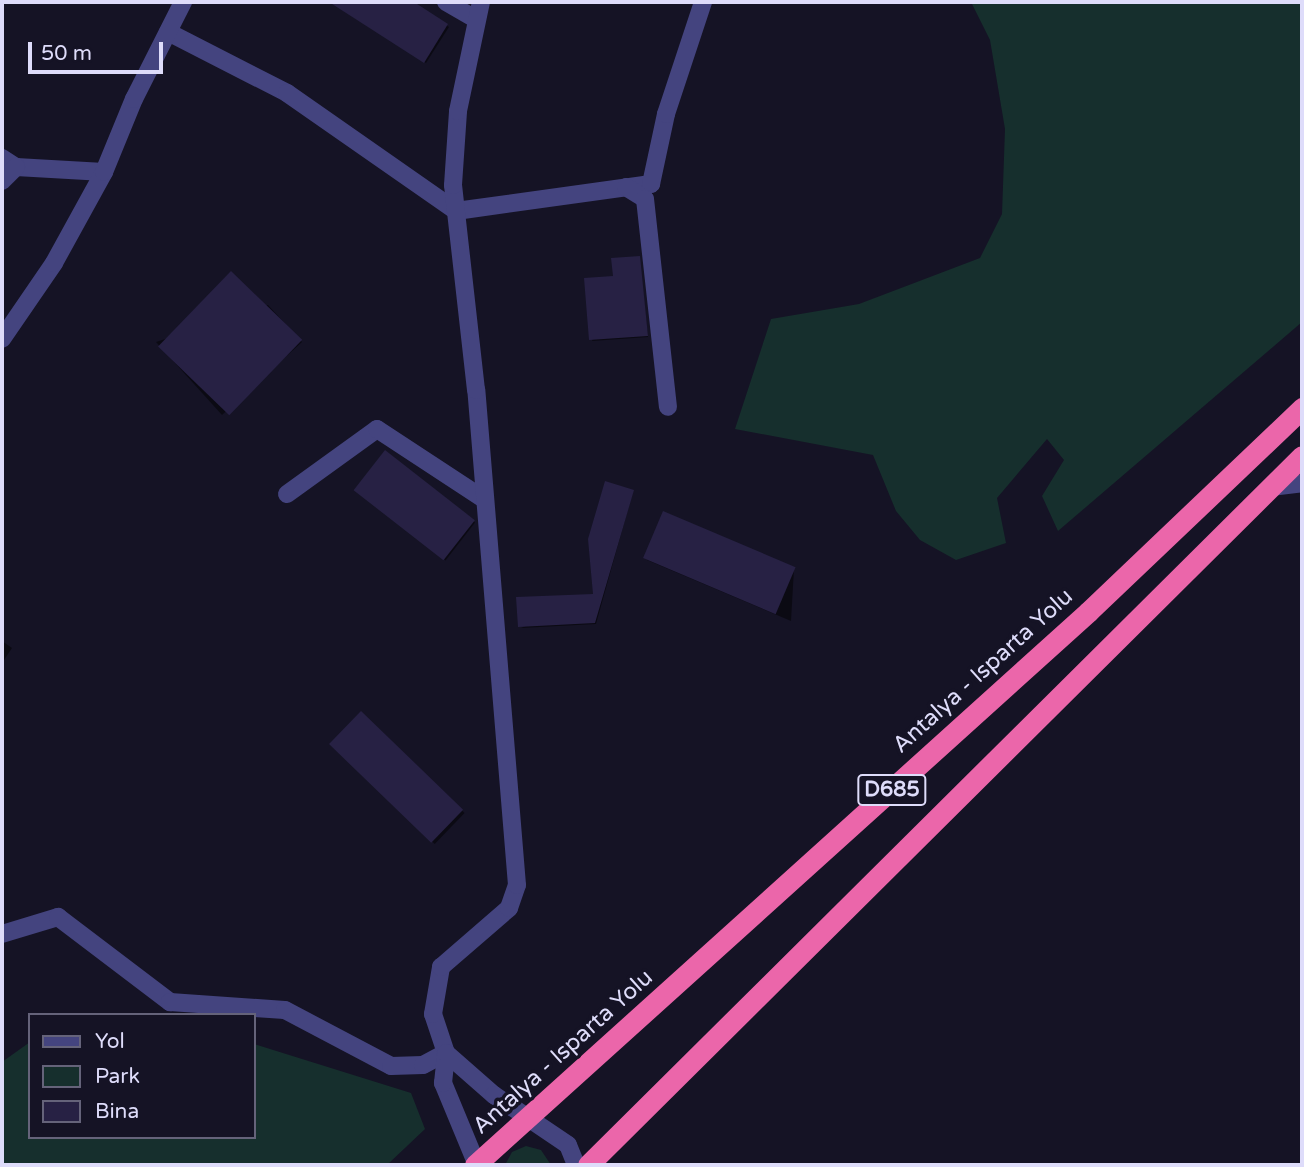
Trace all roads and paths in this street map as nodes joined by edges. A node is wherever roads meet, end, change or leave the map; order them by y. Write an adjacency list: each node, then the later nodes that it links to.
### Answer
1 (183, 2): 6 (street)
2 (446, 2): 5 (street)
3 (481, 2): 5 (street)
4 (703, 2): 10 (street)
5 (475, 19): 11 (street)
6 (168, 32): 8 (street); 11 (street)
7 (9, 163): 8 (street); 9 (street)
8 (104, 172): 12 (street)
9 (2, 181)
10 (626, 187): 11 (street); 13 (street)
11 (456, 211): 19 (street)
12 (2, 339)
13 (668, 407)
14 (1302, 408): 22 (highway, Antalya - Isparta Yolu / D685)
15 (1302, 457): 17 (highway, D685)
16 (1302, 483): 17 (street)
17 (1271, 487): 25 (highway, D685)
18 (287, 494): 19 (street)
19 (485, 500): 21 (street)
20 (2, 934): 21 (street)
21 (446, 1053): 22 (street); 23 (street)
22 (531, 1116): 23 (highway, Antalya - Isparta Yolu / D685); 24 (street)
23 (476, 1165)
24 (576, 1165)
25 (588, 1165)

